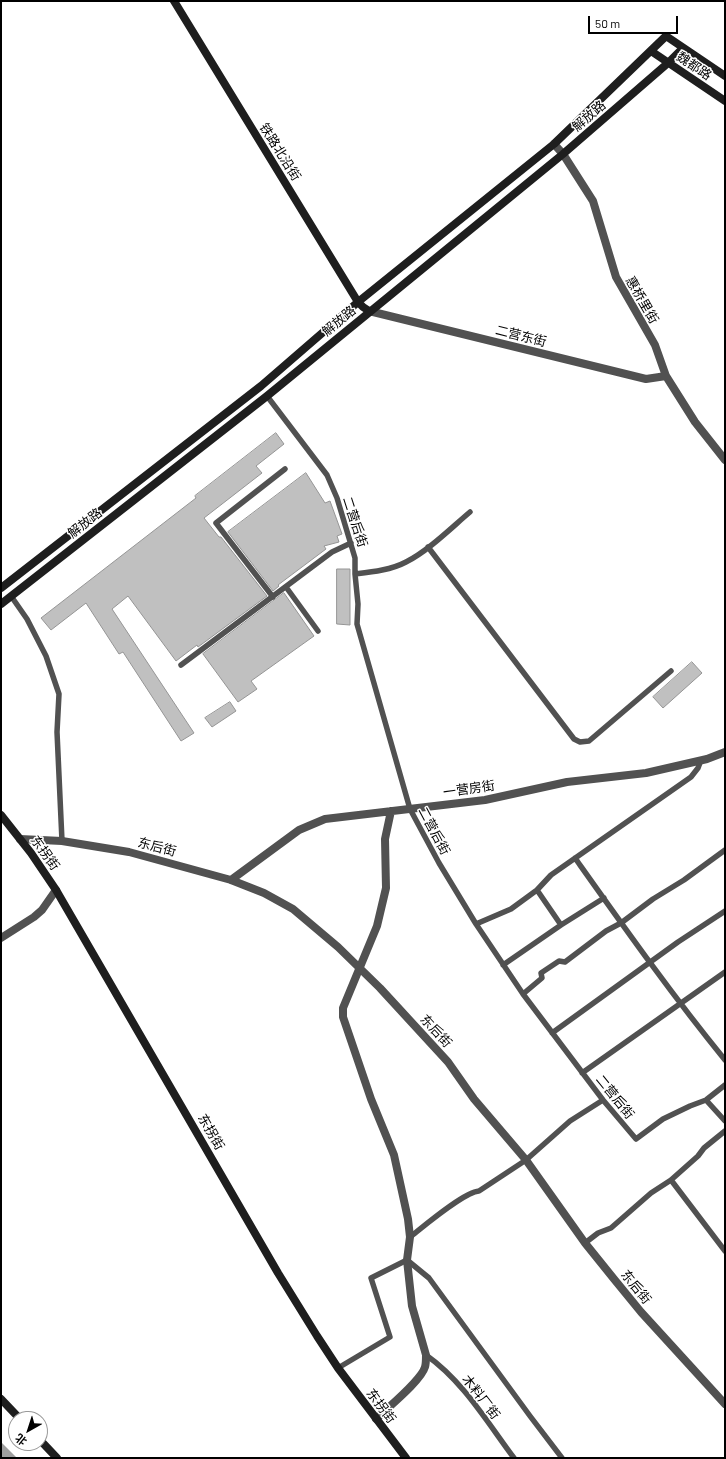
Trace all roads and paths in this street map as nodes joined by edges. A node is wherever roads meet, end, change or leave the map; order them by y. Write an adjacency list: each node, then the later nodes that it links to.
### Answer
1 (174, 1): 10 (main road, 铁路北沿街)
2 (666, 36): 3 (main road, 魏都路); 4 (main road, 解放路)
3 (683, 48): 5 (main road, 解放路); 6 (main road, 魏都路)
4 (651, 51): 5 (main road, 魏都路); 8 (main road, 解放路)
5 (668, 63): 7 (main road, 魏都路); 9 (main road, 解放路)
6 (725, 76)
7 (725, 101)
8 (554, 144): 9 (street, 惠桥里街); 10 (main road, 解放路)
9 (563, 154): 11 (main road, 解放路); 12 (street, 惠桥里街)
10 (358, 302): 11 (main road, 铁路北沿街); 21 (main road, 解放路)
11 (369, 311): 12 (street, 二营东街); 13 (main road, 解放路)
12 (666, 376): 14 (street, 惠桥里街)
13 (267, 396): 17 (lane, 二营后街); 22 (main road, 解放路)
14 (725, 460)
15 (284, 469): 23 (lane)
16 (470, 512): 18 (lane)
17 (350, 543): 19 (lane, 二营后街); 20 (lane)
18 (428, 547): 19 (lane); 27 (lane)
19 (355, 574): 30 (lane, 二营后街)
20 (286, 587): 23 (lane); 25 (lane)
21 (1, 588)
22 (11, 596): 24 (main road, 解放路); 34 (lane)
23 (273, 597): 26 (lane)
24 (1, 604)
25 (318, 631)
26 (181, 666)
27 (670, 671)
28 (725, 752): 29 (street, 一营房街)
29 (701, 760): 30 (street, 一营房街); 36 (lane)
30 (410, 809): 31 (street, 一营房街); 43 (lane, 二营后街)
31 (391, 811): 37 (street, 一营房街); 48 (street)
32 (1, 815): 33 (main road, 东拐街)
33 (20, 839): 34 (street, 东后街); 38 (main road, 东拐街)
34 (62, 841): 37 (street, 东后街)
35 (725, 850): 42 (lane)
36 (575, 858): 39 (lane); 40 (lane)
37 (231, 880): 48 (street, 东后街)
38 (56, 890): 45 (street); 67 (main road, 东拐街)
39 (537, 890): 43 (lane); 44 (lane)
40 (604, 898): 42 (lane); 44 (lane)
41 (725, 911): 46 (lane)
42 (621, 923): 46 (lane); 50 (lane)
43 (476, 924): 47 (lane, 二营后街)
44 (561, 925): 47 (lane)
45 (1, 938)
46 (650, 963): 51 (lane); 52 (lane)
47 (503, 965): 50 (lane, 二营后街)
48 (360, 969): 60 (street, 东后街); 62 (street)
49 (725, 972): 51 (lane)
50 (523, 994): 52 (lane, 二营后街)
51 (680, 1004): 53 (lane); 54 (lane)
52 (552, 1033): 54 (lane, 二营后街)
53 (725, 1060)
54 (582, 1073): 56 (lane, 二营后街)
55 (725, 1084): 57 (lane, 二营后街)
56 (603, 1100): 57 (lane, 二营后街); 60 (lane)
57 (706, 1100): 58 (lane)
58 (725, 1121)
59 (725, 1132): 61 (lane)
60 (526, 1160): 62 (lane); 63 (street, 东后街)
61 (671, 1180): 63 (lane); 64 (lane)
62 (410, 1237): 65 (street)
63 (585, 1243): 69 (street, 东后街)
64 (725, 1250)
65 (407, 1260): 66 (street); 67 (lane); 76 (lane)
66 (426, 1355): 71 (street); 75 (lane, 木料厂街)
67 (338, 1368): 71 (main road, 东拐街)
68 (1, 1399): 70 (main road)
69 (725, 1404)
70 (12, 1411)
71 (376, 1419): 74 (main road, 东拐街)
72 (48, 1448): 73 (main road)
73 (57, 1458)
74 (406, 1458)
75 (514, 1458)
76 (562, 1458)

